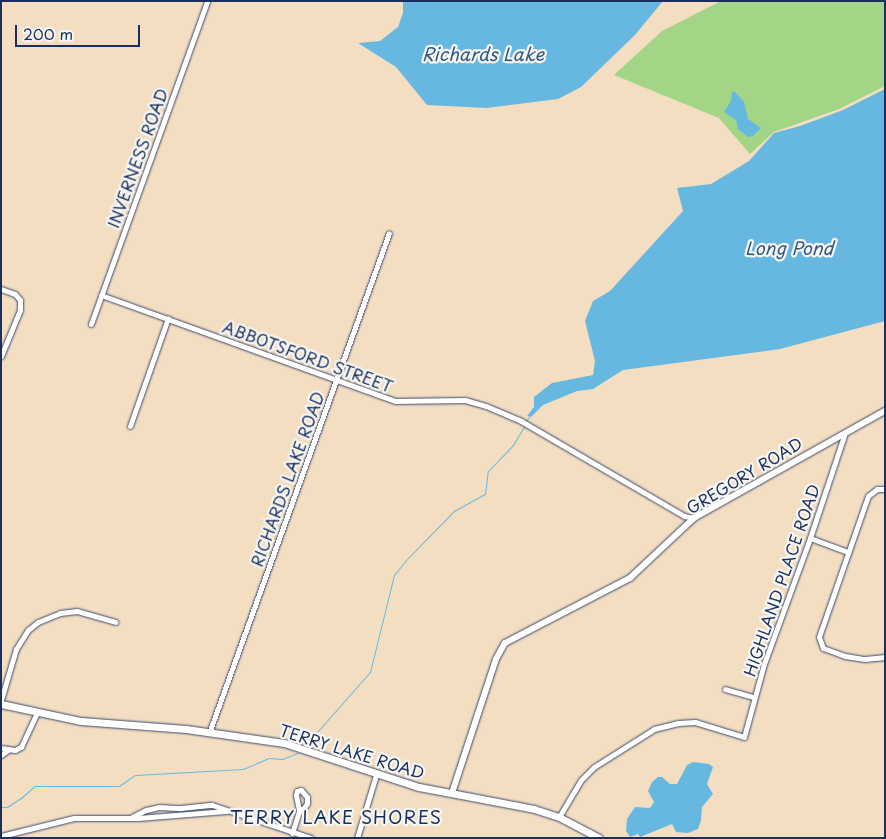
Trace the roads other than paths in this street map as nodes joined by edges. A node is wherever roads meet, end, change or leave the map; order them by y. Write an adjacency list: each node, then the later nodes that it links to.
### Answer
1 (207, 1): 4 (street, INVERNESS ROAD)
2 (389, 233): 8 (street, RICHARDS LAKE ROAD)
3 (1, 289): 7 (street)
4 (101, 295): 5 (street, ABBOTSFORD STREET); 6 (street, INVERNESS ROAD)
5 (168, 318): 8 (street, ABBOTSFORD STREET); 10 (street)
6 (91, 324)
7 (2, 356)
8 (337, 379): 13 (street, ABBOTSFORD STREET); 22 (street, RICHARDS LAKE ROAD)
9 (885, 411): 11 (street, GREGORY ROAD)
10 (130, 426)
11 (845, 433): 13 (street, GREGORY ROAD); 14 (street, HIGHLAND PLACE ROAD)
12 (885, 489): 15 (street)
13 (694, 518): 27 (street, GREGORY ROAD)
14 (810, 538): 15 (street); 19 (street, HIGHLAND PLACE ROAD)
15 (848, 552): 17 (street)
16 (115, 622): 20 (street)
17 (885, 657)
18 (725, 688): 19 (street)
19 (753, 697): 31 (street, HIGHLAND PLACE ROAD)
20 (1, 702): 21 (main road, TERRY LAKE ROAD)
21 (38, 713): 22 (main road, TERRY LAKE ROAD); 24 (street)
22 (209, 733): 26 (main road, TERRY LAKE ROAD)
23 (1, 748): 24 (street)
24 (8, 750): 25 (street)
25 (1, 755)
26 (376, 775): 27 (main road, TERRY LAKE ROAD); 35 (street)
27 (452, 793): 31 (main road, TERRY LAKE ROAD)
28 (226, 811): 30 (street); 30 (street); 32 (street)
29 (299, 811): 32 (street)
30 (132, 817): 33 (street)
31 (559, 818): 36 (main road, TERRY LAKE ROAD)
32 (292, 833): 34 (street)
33 (1, 836)
34 (311, 838)
35 (357, 838)
36 (599, 838)

